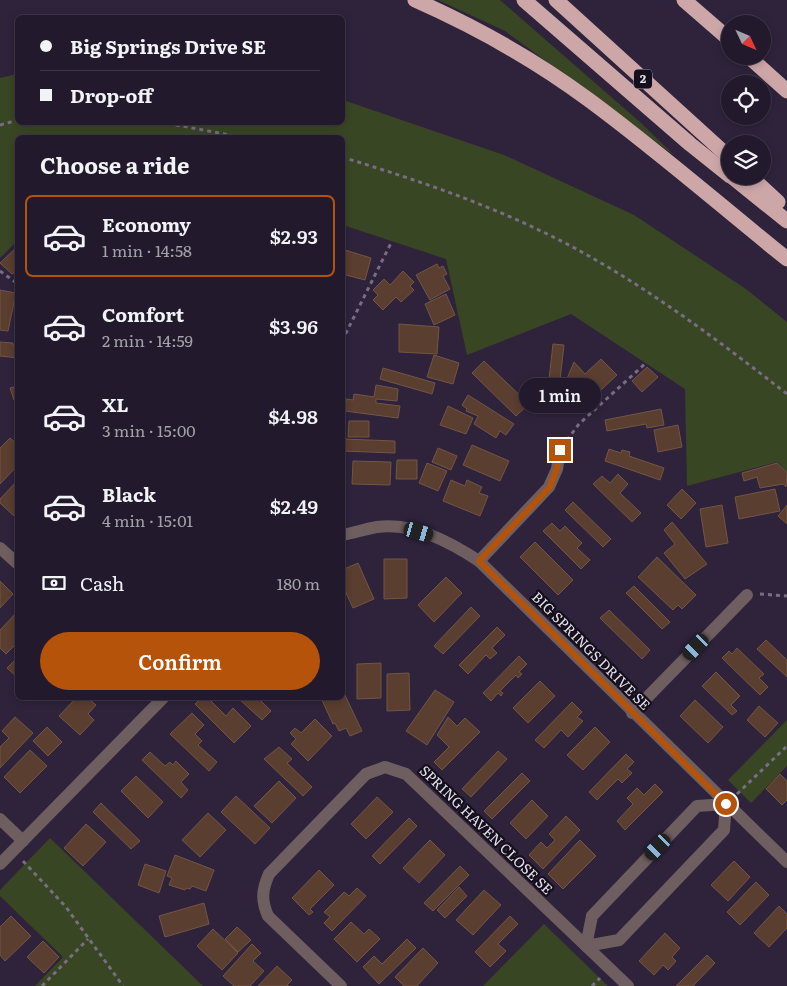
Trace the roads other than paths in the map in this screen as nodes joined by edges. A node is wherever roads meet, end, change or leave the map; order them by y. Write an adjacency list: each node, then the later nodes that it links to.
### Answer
1 (415, 0): 14 (highway)
2 (524, 0): 9 (highway)
3 (556, 0): 8 (highway, 2)
4 (684, 0): 5 (highway)
5 (721, 32)
6 (758, 65): 7 (highway)
7 (787, 91)
8 (721, 150)
9 (721, 169)
10 (741, 185): 13 (highway)
11 (760, 185): 12 (highway)
12 (787, 210)
13 (787, 221)
14 (787, 259)
15 (560, 450): 18 (street)
16 (345, 535): 18 (street, BIG SPRINGS DRIVE SE)
17 (0, 548): 19 (street)
18 (479, 561): 22 (street, BIG SPRINGS DRIVE SE)
19 (15, 562)
20 (747, 594): 22 (street)
21 (158, 700): 25 (street)
22 (632, 713): 23 (street, BIG SPRINGS DRIVE SE)
23 (726, 804): 26 (street, BIG SPRINGS DRIVE SE); 28 (street); 28 (street)
24 (0, 819): 25 (street)
25 (23, 840): 27 (street)
26 (787, 862)
27 (0, 864)
28 (586, 946): 29 (street, SPRING HAVEN CLOSE SE); 30 (street, SPRING HAVEN CLOSE SE)
29 (341, 986)
30 (628, 986)

